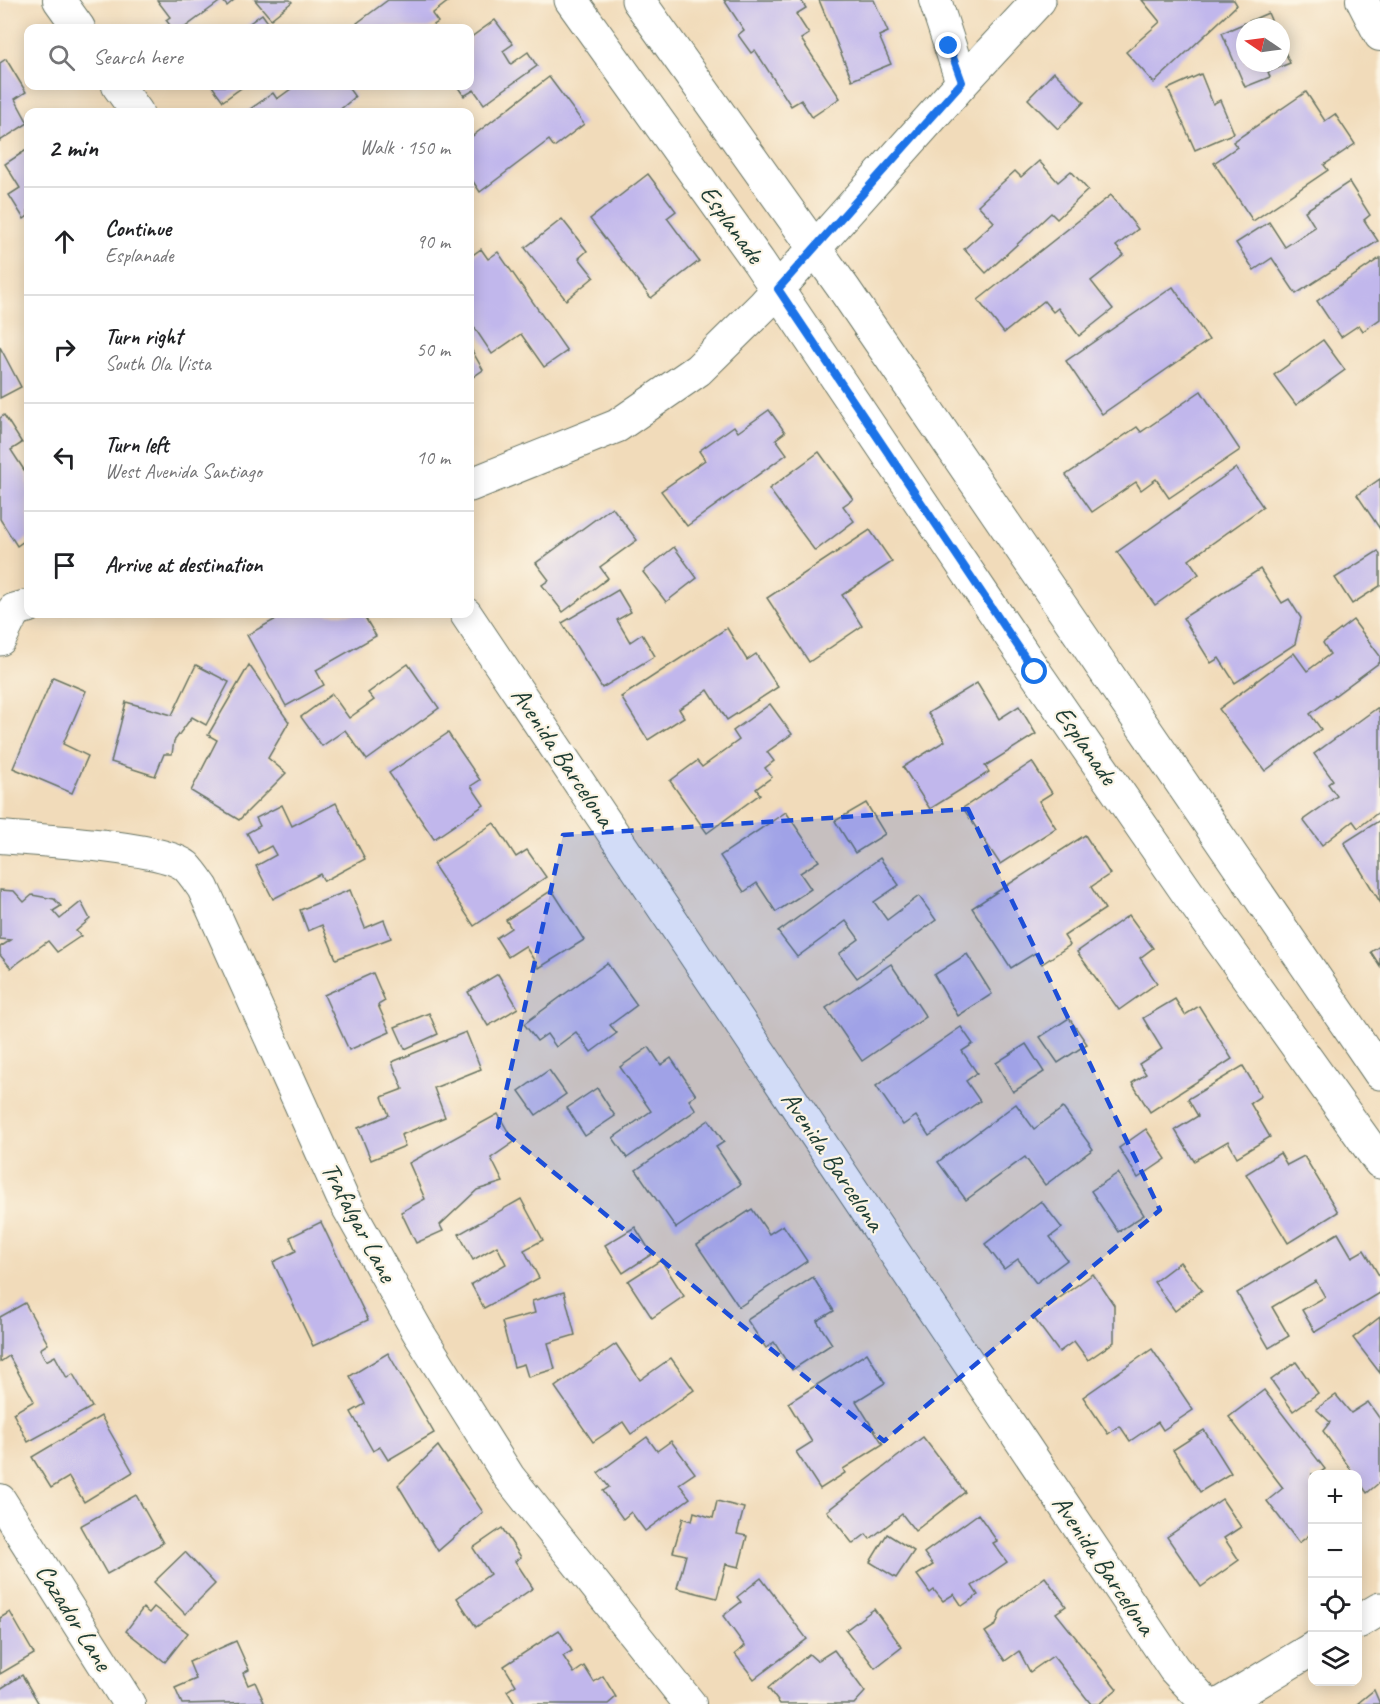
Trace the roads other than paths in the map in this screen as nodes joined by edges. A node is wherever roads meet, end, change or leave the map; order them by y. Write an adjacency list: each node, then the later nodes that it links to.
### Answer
1 (59, 0): 7 (street)
2 (571, 0): 13 (street, Esplanade)
3 (638, 0): 12 (street, Esplanade)
4 (936, 0): 9 (street)
5 (1039, 0): 9 (street)
6 (1362, 0): 8 (street)
7 (76, 24)
8 (1380, 35)
9 (962, 82): 12 (street)
10 (121, 90): 11 (street)
11 (134, 108)
12 (815, 248): 13 (street); 19 (street, Esplanade)
13 (778, 289): 14 (street); 20 (street, Esplanade)
14 (474, 483)
15 (14, 605): 17 (street)
16 (469, 618): 27 (street, Avenida Barcelona)
17 (0, 639)
18 (0, 837): 26 (street, Trafalgar Lane)
19 (1380, 1073)
20 (1380, 1162)
21 (0, 1500): 25 (street, Cazador Lane)
22 (1380, 1609): 23 (street)
23 (1362, 1620)
24 (1308, 1651): 28 (street)
25 (129, 1704)
26 (690, 1704)
27 (1207, 1704)
28 (1221, 1704)

